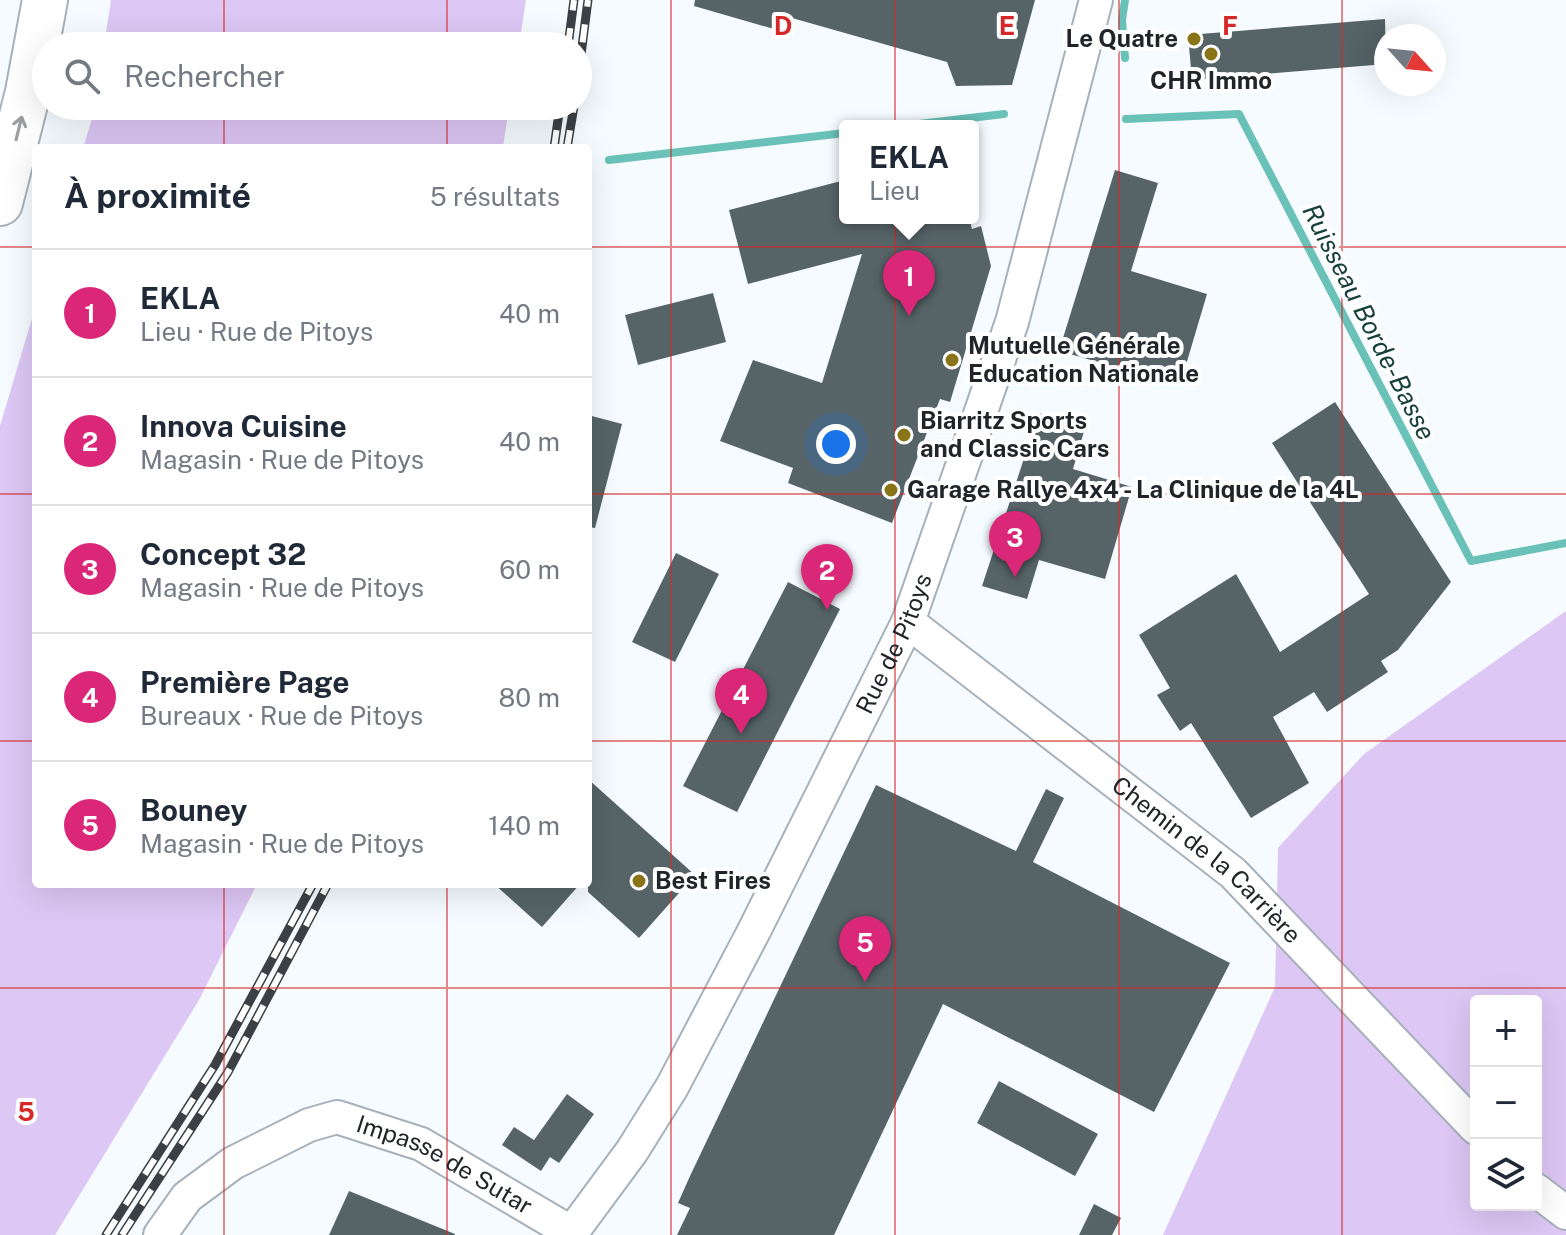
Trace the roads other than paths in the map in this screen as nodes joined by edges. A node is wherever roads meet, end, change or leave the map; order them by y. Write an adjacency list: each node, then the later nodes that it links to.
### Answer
1 (45, 0): 3 (highway, one-way to 1)
2 (1096, 0): 6 (street, Rue de Pitoys)
3 (39, 32)
4 (32, 70): 5 (highway, one-way to 4)
5 (0, 203)
6 (908, 622): 7 (street, Chemin de la Carrière); 10 (street, Rue de Pitoys)
7 (1470, 1122)
8 (1542, 1195): 9 (street)
9 (1566, 1213)
10 (571, 1234): 11 (street, Impasse de Sutar)
11 (160, 1235)

